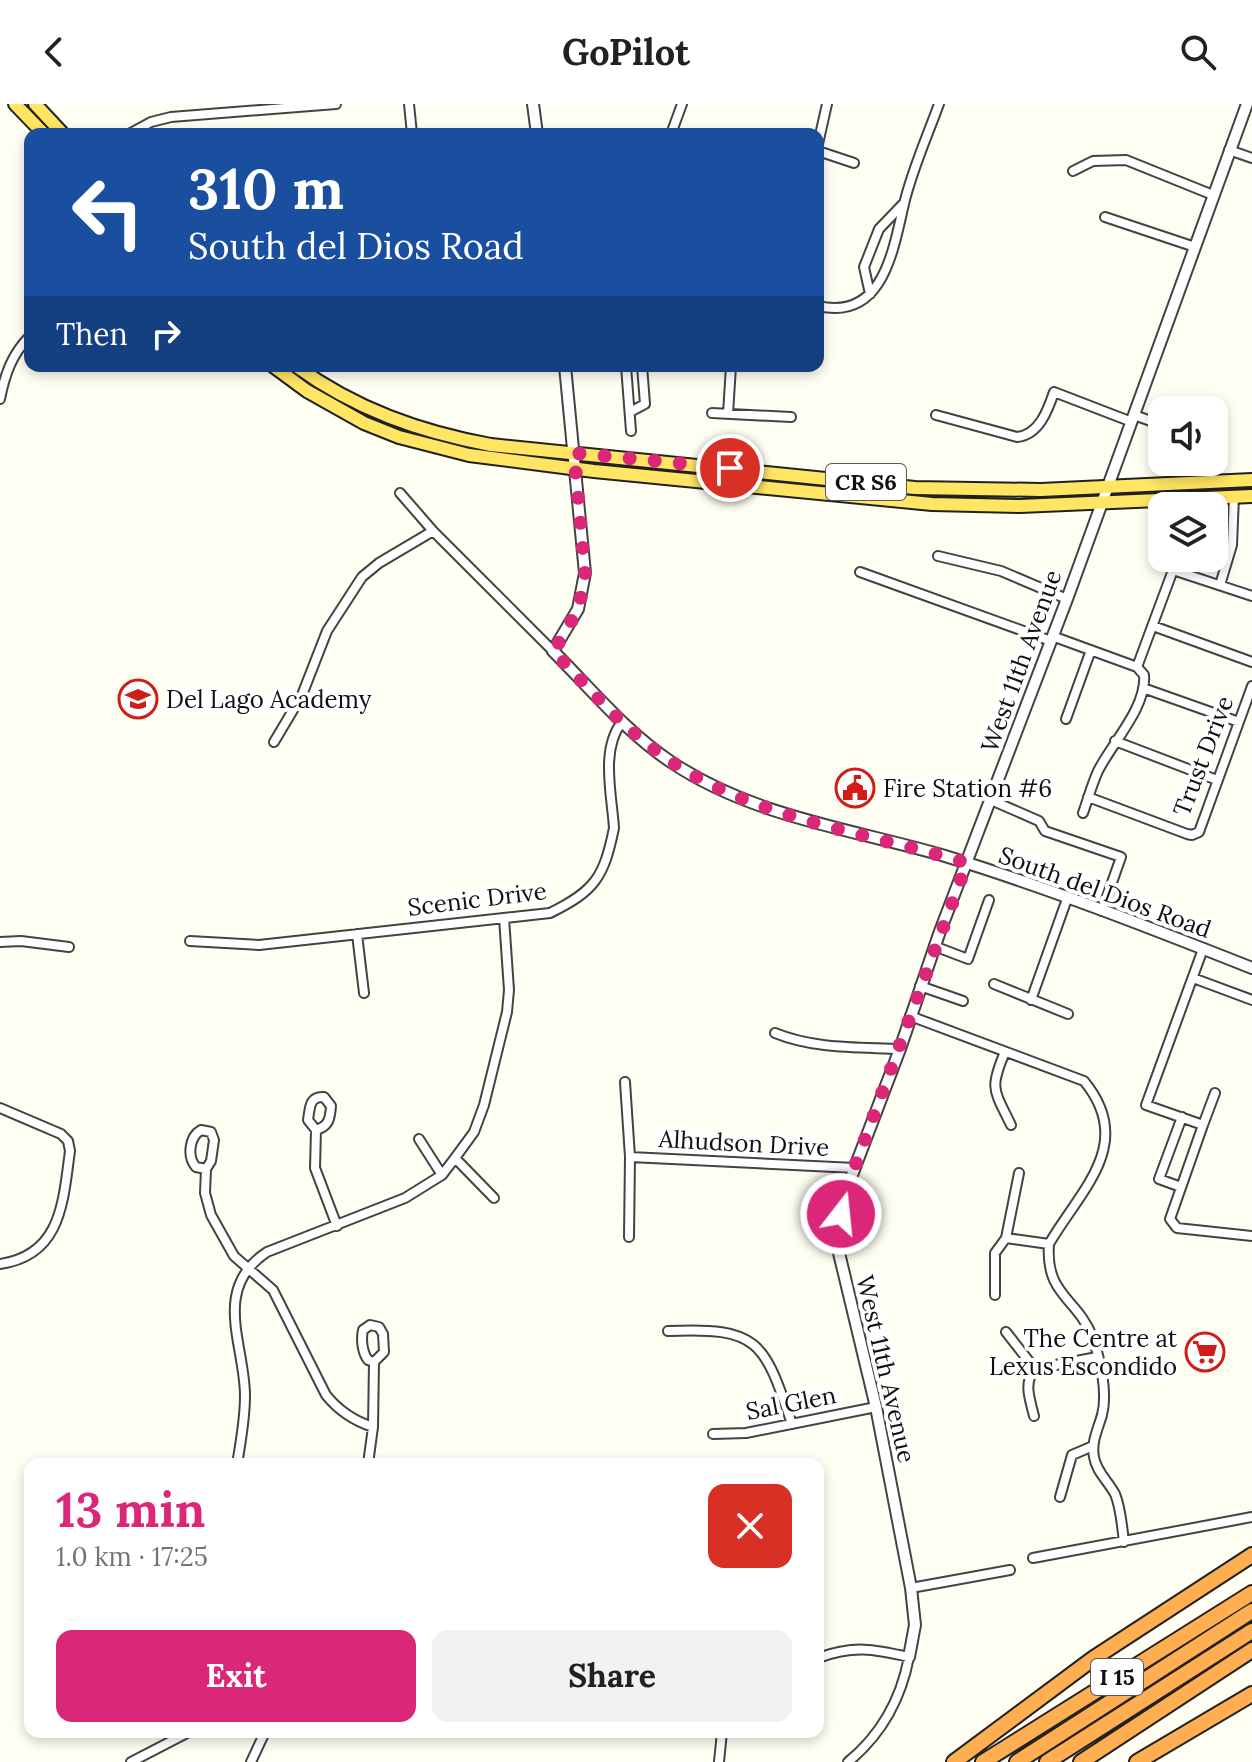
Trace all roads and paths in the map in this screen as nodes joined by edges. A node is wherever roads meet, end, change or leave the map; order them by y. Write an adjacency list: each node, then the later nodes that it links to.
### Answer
1 (15, 104): 10 (main road)
2 (35, 104): 11 (main road)
3 (336, 104): 12 (street)
4 (409, 104): 13 (street)
5 (533, 104): 14 (street)
6 (682, 104): 15 (street)
7 (827, 104): 16 (street)
8 (939, 104): 23 (street)
9 (1247, 104): 17 (street, West 11th Avenue)
10 (38, 128)
11 (57, 128)
12 (140, 128)
13 (411, 128)
14 (536, 128)
15 (673, 128)
16 (822, 128)
17 (1229, 150): 19 (street); 22 (street, West 11th Avenue)
18 (824, 153): 20 (street)
19 (1252, 158)
20 (854, 163)
21 (1073, 171): 22 (street)
22 (1213, 195): 25 (street, West 11th Avenue)
23 (904, 203): 26 (street); 26 (street)
24 (1105, 217): 25 (street)
25 (1195, 247): 41 (street, West 11th Avenue)
26 (870, 294): 27 (street)
27 (824, 308)
28 (24, 342): 35 (street)
29 (282, 372): 45 (main road, CR S6)
30 (306, 372): 44 (main road, CR S6)
31 (566, 372): 44 (street)
32 (627, 372): 36 (street)
33 (642, 372): 36 (street)
34 (731, 372): 38 (street)
35 (0, 399)
36 (630, 412): 43 (street)
37 (712, 413): 38 (street)
38 (728, 414): 40 (street)
39 (936, 415): 41 (street)
40 (791, 417)
41 (1133, 418): 42 (street); 47 (street, West 11th Avenue)
42 (1148, 422)
43 (631, 431)
44 (574, 453): 45 (street); 47 (main road, CR S6)
45 (575, 468): 51 (main road, CR S6); 61 (street)
46 (1252, 480): 47 (main road, CR S6)
47 (1106, 487): 51 (street, West 11th Avenue)
48 (400, 493): 52 (street, South del Dios Road)
49 (1234, 496): 50 (main road, CR S6); 51 (main road, CR S6); 55 (street)
50 (1252, 496)
51 (1100, 502): 57 (street, West 11th Avenue)
52 (433, 531): 61 (street, South del Dios Road); 70 (street)
53 (938, 556): 57 (street)
54 (860, 572): 59 (street)
55 (1220, 585): 56 (street); 58 (street)
56 (1252, 596)
57 (1067, 599): 59 (street, West 11th Avenue)
58 (1153, 626): 62 (street); 63 (street)
59 (1052, 638): 60 (street); 73 (street, West 11th Avenue)
60 (1091, 650): 63 (street); 66 (street)
61 (553, 651): 67 (street, South del Dios Road)
62 (1252, 662)
63 (1137, 667): 65 (street)
64 (1252, 686): 68 (street, Trust Drive)
65 (1143, 688): 68 (street); 69 (street)
66 (1066, 719)
67 (622, 722): 75 (street, South del Dios Road); 79 (street, Scenic Drive)
68 (1239, 722): 71 (street, Trust Drive)
69 (1115, 741): 71 (street); 72 (street)
70 (274, 742)
71 (1217, 780): 72 (street, Trust Drive)
72 (1088, 797): 74 (street)
73 (991, 800): 75 (street, West 11th Avenue); 78 (street)
74 (1083, 813)
75 (967, 863): 76 (street, South del Dios Road); 83 (street, West 11th Avenue)
76 (1067, 899): 78 (street, South del Dios Road); 91 (street)
77 (989, 900): 83 (street)
78 (1102, 911): 85 (street, South del Dios Road)
79 (504, 918): 80 (street, Scenic Drive); 108 (street)
80 (357, 934): 81 (street, Scenic Drive); 90 (street)
81 (190, 941)
82 (0, 942): 84 (street)
83 (934, 946): 89 (street, West 11th Avenue)
84 (69, 947)
85 (1203, 949): 86 (street, South del Dios Road); 87 (street)
86 (1252, 968)
87 (1193, 978): 92 (street); 102 (street)
88 (994, 984): 91 (street)
89 (920, 986): 93 (street); 95 (street, West 11th Avenue)
90 (364, 993)
91 (1031, 1000): 94 (street)
92 (1252, 1000)
93 (963, 1001)
94 (1068, 1014)
95 (910, 1016): 97 (street, West 11th Avenue); 98 (street)
96 (775, 1033): 97 (street)
97 (900, 1049): 109 (street, West 11th Avenue)
98 (1005, 1052): 103 (street); 119 (street)
99 (625, 1082): 107 (street)
100 (1215, 1093): 104 (street)
101 (0, 1108): 120 (street)
102 (1182, 1117): 104 (street); 113 (street)
103 (1011, 1125)
104 (1203, 1125): 113 (street)
105 (316, 1130): 115 (street)
106 (419, 1139): 112 (street)
107 (630, 1157): 109 (street, Alhudson Drive); 117 (street)
108 (455, 1158): 112 (street); 114 (street)
109 (855, 1168): 128 (street, West 11th Avenue)
110 (206, 1169): 110 (street); 121 (street)
111 (1019, 1173): 118 (street)
112 (442, 1175): 115 (street)
113 (1181, 1187): 116 (street)
114 (494, 1198)
115 (337, 1226): 121 (street)
116 (1252, 1236)
117 (629, 1237)
118 (1006, 1238): 119 (street); 122 (street)
119 (1049, 1244): 125 (street)
120 (0, 1264)
121 (248, 1271): 131 (street); 134 (street)
122 (995, 1295)
123 (668, 1331): 130 (street)
124 (1006, 1332): 127 (street)
125 (1097, 1357): 127 (street); 133 (street)
126 (374, 1362): 131 (street)
127 (1035, 1369): 129 (street)
128 (876, 1407): 130 (street, Sal Glen); 142 (street, West 11th Avenue)
129 (1034, 1416)
130 (792, 1424): 132 (street, Sal Glen)
131 (373, 1427): 135 (street)
132 (713, 1434)
133 (1093, 1446): 136 (street); 138 (street)
134 (238, 1458)
135 (369, 1458)
136 (1060, 1497)
137 (1252, 1517): 138 (street)
138 (1124, 1542): 140 (street)
139 (1252, 1555): 157 (highway)
140 (1033, 1558)
141 (1010, 1570): 142 (street)
142 (911, 1588): 148 (street, West 11th Avenue)
143 (1252, 1593): 158 (highway, I 15)
144 (1252, 1611): 159 (highway)
145 (1252, 1631): 160 (highway)
146 (1252, 1650): 161 (highway, I 15)
147 (824, 1656): 148 (street)
148 (909, 1657): 156 (street)
149 (1252, 1694): 162 (highway)
150 (177, 1738): 153 (street)
151 (262, 1738): 154 (street)
152 (721, 1738): 155 (street)
153 (131, 1762)
154 (251, 1762)
155 (719, 1762)
156 (848, 1762)
157 (954, 1762)
158 (983, 1762)
159 (1017, 1762)
160 (1047, 1762)
161 (1081, 1762)
162 (1137, 1762)

